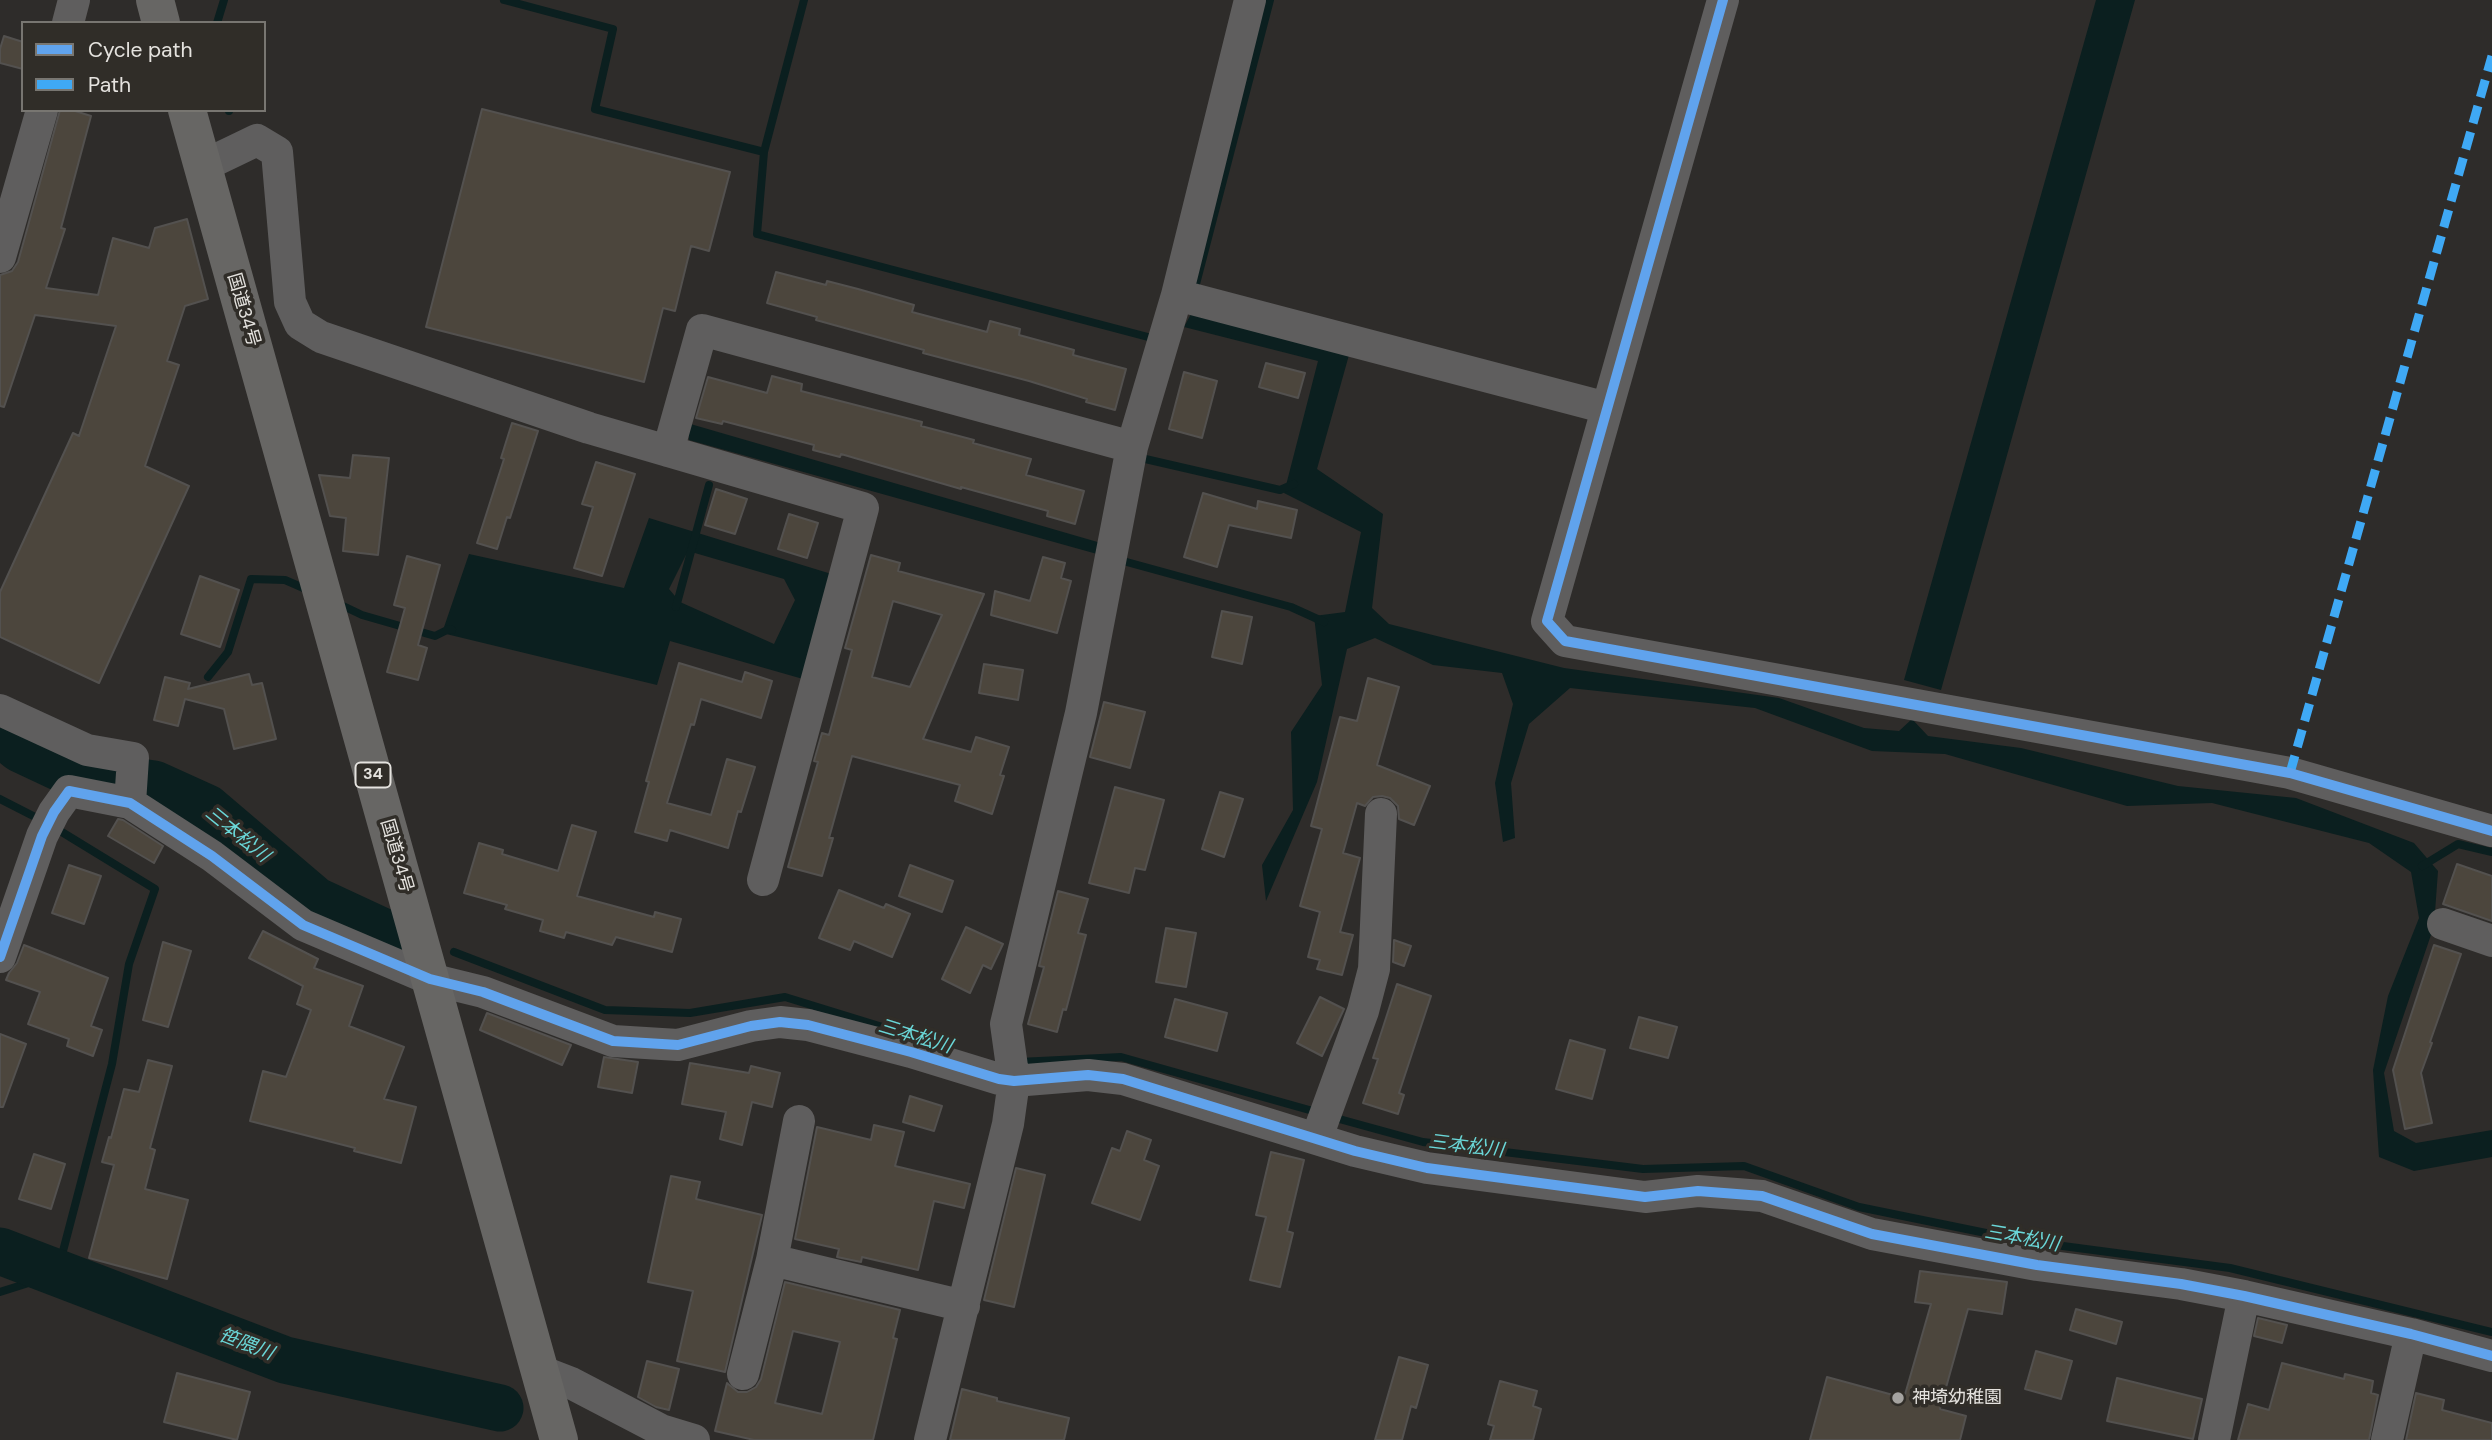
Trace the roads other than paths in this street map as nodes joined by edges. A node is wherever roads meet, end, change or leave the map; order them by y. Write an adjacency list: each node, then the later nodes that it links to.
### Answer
1 (74, 0): 5 (street)
2 (155, 0): 6 (highway)
3 (1250, 0): 11 (street)
4 (1723, 0): 12 (street)
5 (69, 21)
6 (160, 21)
7 (41, 112): 10 (street)
8 (188, 112): 9 (highway, 国道34号 / 34)
9 (203, 166): 14 (street); 23 (highway, 国道34号 / 34)
10 (0, 257)
11 (1177, 295): 12 (street); 13 (street)
12 (1607, 408): 18 (street)
13 (1132, 447): 14 (street); 24 (street)
14 (668, 451): 19 (street)
15 (0, 710): 16 (street)
16 (130, 803): 22 (street); 23 (street)
17 (1381, 814): 26 (street)
18 (2492, 831)
19 (763, 880)
20 (2443, 924): 21 (street)
21 (2492, 941)
22 (0, 957)
23 (430, 979): 24 (street); 32 (highway, 国道34号 / 34)
24 (1012, 1066): 26 (street); 29 (street)
25 (799, 1121): 27 (street)
26 (1317, 1137): 28 (street)
27 (772, 1260): 29 (street); 33 (street)
28 (2245, 1296): 30 (street); 37 (street)
29 (964, 1306): 36 (street)
30 (2411, 1334): 31 (street); 38 (street)
31 (2492, 1356)
32 (540, 1371): 34 (highway, 国道34号 / 34); 35 (street)
33 (743, 1374)
34 (559, 1440)
35 (694, 1440)
36 (930, 1440)
37 (2214, 1440)
38 (2387, 1440)

